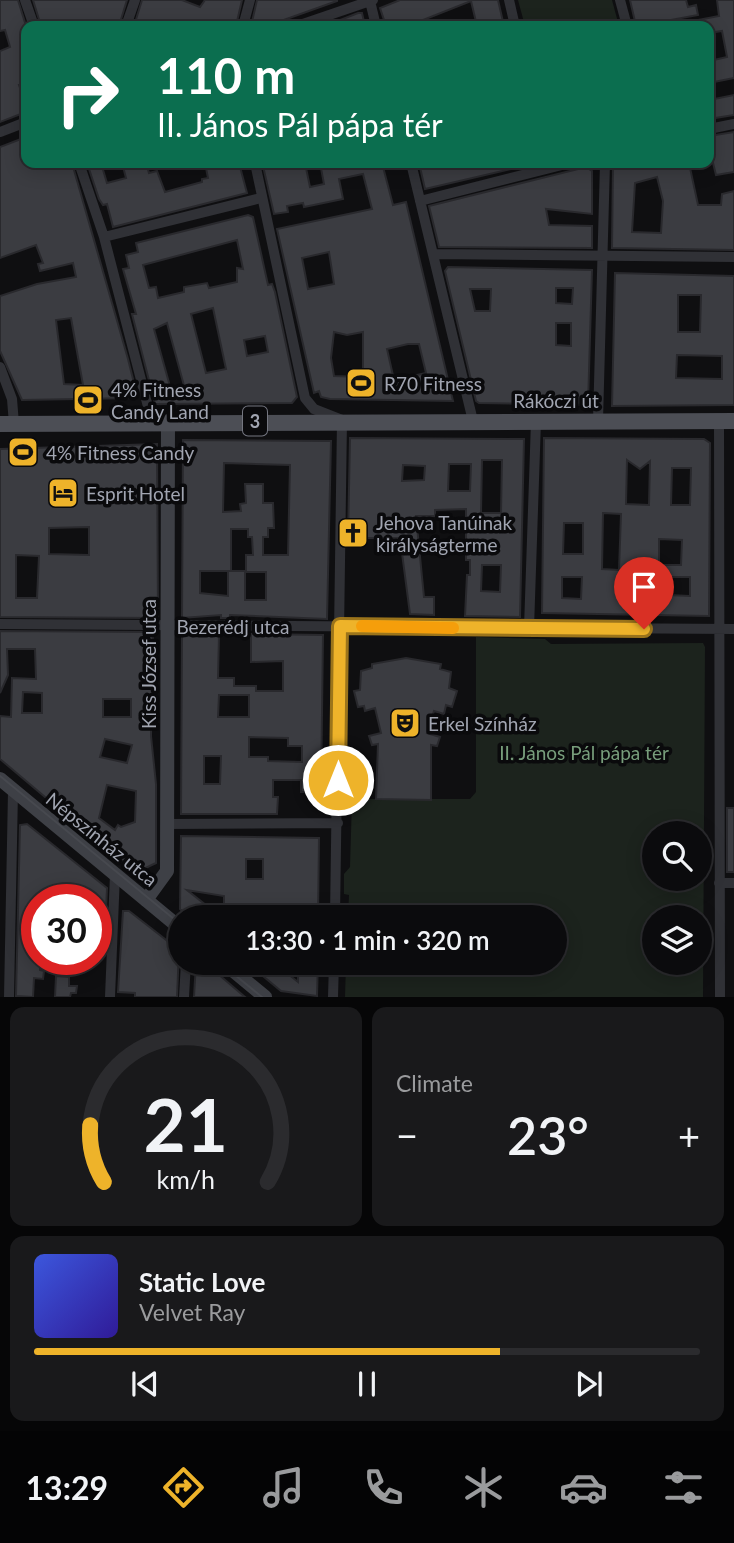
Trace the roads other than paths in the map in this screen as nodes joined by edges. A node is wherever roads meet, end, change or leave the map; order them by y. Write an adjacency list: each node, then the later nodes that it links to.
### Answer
1 (25, 0): 7 (street)
2 (135, 0): 8 (street)
3 (250, 0): 9 (street)
4 (372, 0): 10 (street); 11 (street)
5 (509, 0): 12 (street)
6 (620, 0): 13 (street)
7 (32, 21)
8 (127, 21)
9 (244, 21)
10 (311, 21)
11 (375, 21)
12 (514, 21)
13 (626, 21)
14 (21, 124): 17 (street)
15 (734, 124): 16 (street)
16 (714, 128)
17 (0, 132)
18 (81, 168): 25 (street)
19 (256, 168): 23 (street)
20 (412, 168): 24 (street)
21 (539, 168): 24 (street)
22 (605, 168): 27 (street)
23 (261, 198): 25 (street); 30 (street)
24 (420, 201): 26 (street)
25 (104, 237): 31 (street)
26 (434, 254): 27 (street); 32 (street)
27 (603, 254): 28 (street); 34 (street)
28 (734, 257)
29 (0, 367): 36 (street)
30 (342, 420): 31 (main road, Rákóczi út / 3); 32 (main road, Rákóczi út / 3); 39 (street)
31 (160, 421): 36 (main road, Rákóczi út / 3); 38 (street, Kiss József utca)
32 (473, 421): 33 (main road, Rákóczi út / 3)
33 (536, 421): 34 (main road, Rákóczi út / 3); 40 (street)
34 (598, 421): 35 (main road, Rákóczi út / 3)
35 (727, 421): 41 (street)
36 (7, 424)
37 (0, 624): 38 (street, Bezerédj utca)
38 (166, 626): 39 (street, Bezerédj utca); 46 (street, Kiss József utca)
39 (340, 626): 40 (street); 45 (street)
40 (529, 628): 41 (street)
41 (718, 629): 42 (street); 48 (street)
42 (734, 629)
43 (0, 779): 44 (street, Népszínház utca)
44 (13, 791): 47 (street, Népszínház utca); 57 (street)
45 (338, 823): 46 (street); 51 (street)
46 (168, 824): 50 (street, Kiss József utca)
47 (115, 874): 50 (street, Népszínház utca); 58 (street)
48 (719, 883): 49 (street); 61 (street)
49 (734, 883)
50 (146, 900): 52 (street, Népszínház utca)
51 (335, 905)
52 (168, 918)
53 (185, 975): 59 (street)
54 (239, 975): 60 (street)
55 (334, 975): 56 (street)
56 (335, 995)
57 (9, 997)
58 (110, 997)
59 (184, 997)
60 (265, 997)
61 (720, 997)

